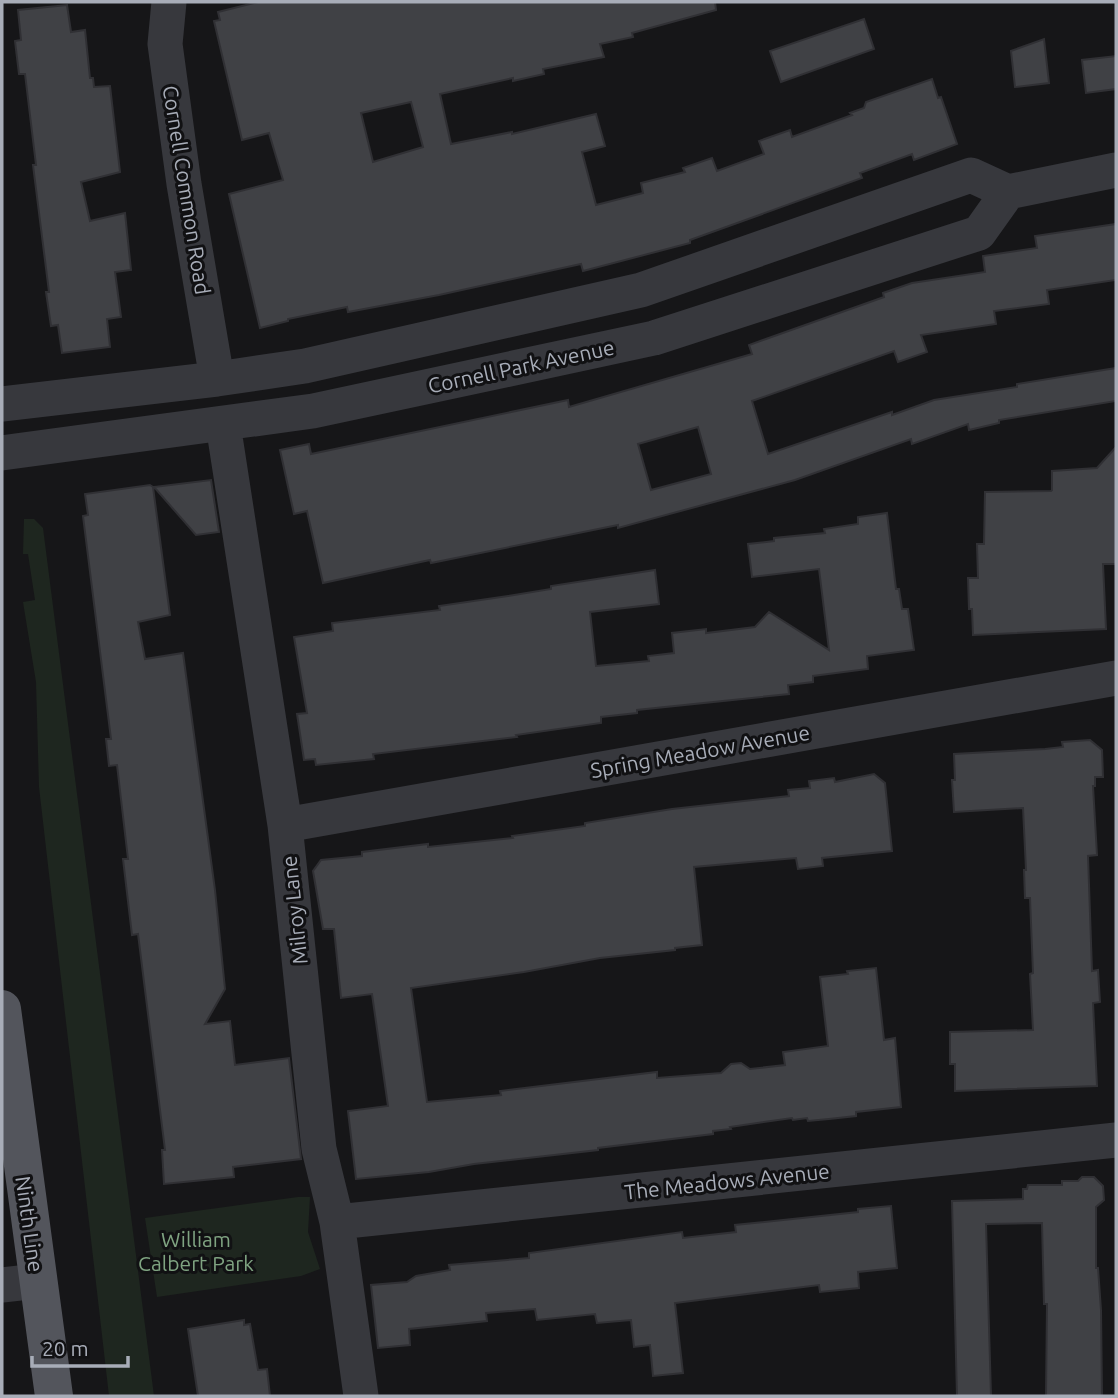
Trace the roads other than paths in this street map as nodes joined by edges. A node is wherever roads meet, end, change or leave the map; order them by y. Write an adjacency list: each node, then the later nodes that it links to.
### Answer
1 (169, 2): 4 (street, Cornell Common Road)
2 (1116, 170): 3 (street)
3 (1008, 192): 4 (street); 6 (street, Cornell Park Avenue)
4 (217, 379): 5 (street)
5 (2, 404)
6 (223, 424): 7 (street, Cornell Park Avenue); 9 (street, Milroy Lane)
7 (2, 453)
8 (1116, 678): 9 (street, Spring Meadow Avenue)
9 (285, 825): 12 (street, Milroy Lane)
10 (2, 1009): 13 (main road, Ninth Line)
11 (1116, 1140): 12 (street, The Meadows Avenue)
12 (337, 1222): 15 (street, Milroy Lane)
13 (20, 1283): 14 (main road, Ninth Line)
14 (54, 1396)
15 (361, 1396)

